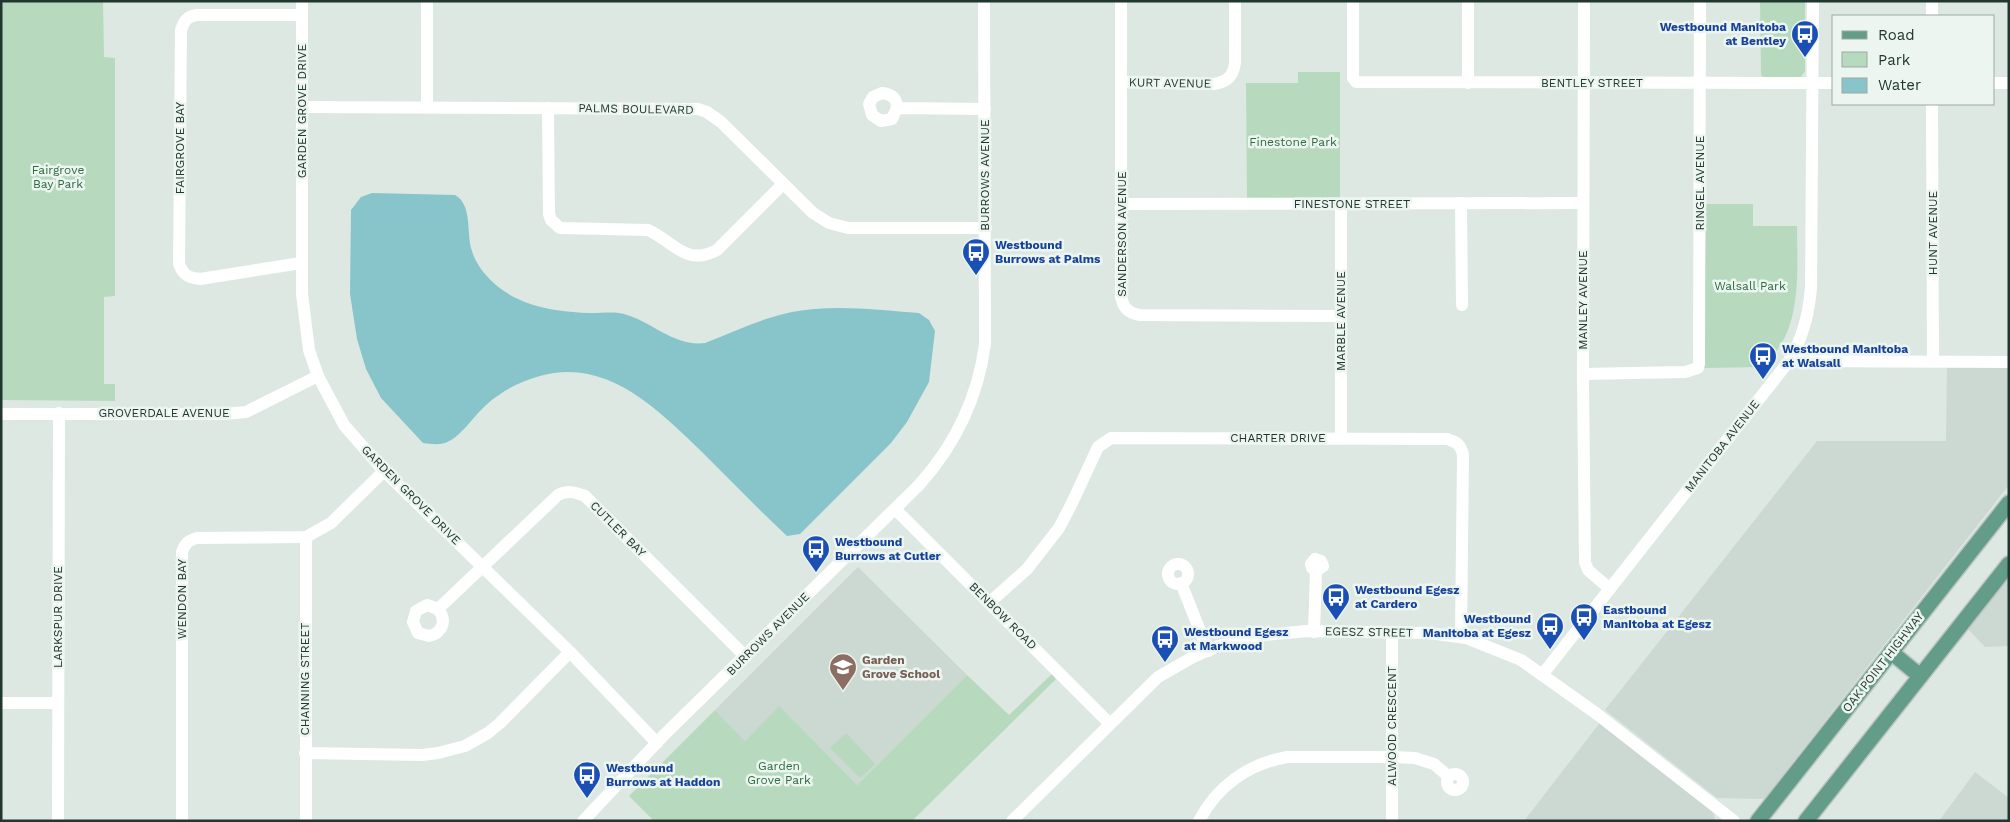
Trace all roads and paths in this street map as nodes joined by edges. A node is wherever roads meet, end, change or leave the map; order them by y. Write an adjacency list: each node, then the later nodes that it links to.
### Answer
1 (302, 1): 12 (street, GARDEN GROVE DRIVE)
2 (428, 1): 24 (street)
3 (984, 1): 27 (street, BURROWS AVENUE)
4 (1121, 1): 14 (street, SANDERSON AVENUE)
5 (1235, 1): 14 (street, KURT AVENUE)
6 (1353, 1): 15 (street, BENTLEY STREET)
7 (1468, 1): 15 (street)
8 (1584, 1): 16 (street, MANLEY AVENUE)
9 (1700, 1): 17 (street, RINGEL AVENUE)
10 (1813, 1): 18 (street, MANITOBA AVENUE)
11 (1932, 1): 13 (street)
12 (302, 15): 23 (street, GARDEN GROVE DRIVE); 34 (street, FAIRGROVE BAY)
13 (1932, 15)
14 (1121, 82): 30 (street, SANDERSON AVENUE)
15 (1468, 83): 16 (street, BENTLEY STREET)
16 (1584, 83): 17 (street, BENTLEY STREET); 29 (street, MANLEY AVENUE)
17 (1700, 83): 18 (street, BENTLEY STREET); 40 (street, RINGEL AVENUE)
18 (1812, 83): 19 (street, BENTLEY STREET); 37 (street, MANITOBA AVENUE)
19 (1832, 83)
20 (1995, 83): 21 (street)
21 (2009, 83)
22 (1932, 105): 38 (street, HUNT AVENUE)
23 (302, 107): 24 (street, PALMS BOULEVARD); 34 (street, GARDEN GROVE DRIVE)
24 (427, 107): 25 (street, PALMS BOULEVARD)
25 (548, 108): 28 (street, PALMS BOULEVARD); 28 (street)
26 (897, 108): 27 (street)
27 (985, 109): 33 (street, BURROWS AVENUE)
28 (782, 184): 33 (street, PALMS BOULEVARD)
29 (1583, 203): 32 (street, FINESTONE STREET); 40 (street, MANLEY AVENUE)
30 (1121, 204): 31 (street, FINESTONE STREET); 36 (street, SANDERSON AVENUE)
31 (1341, 204): 32 (street, FINESTONE STREET); 36 (street, MARBLE AVENUE)
32 (1461, 204): 35 (street)
33 (986, 228): 47 (street, BURROWS AVENUE)
34 (302, 263): 41 (street, GARDEN GROVE DRIVE)
35 (1462, 305)
36 (1341, 316): 44 (street, MARBLE AVENUE)
37 (1789, 361): 38 (street); 53 (street, MANITOBA AVENUE)
38 (1933, 361): 39 (street)
39 (2009, 362)
40 (1583, 374): 53 (street, MANLEY AVENUE)
41 (318, 376): 43 (street, GROVERDALE AVENUE); 45 (street, GARDEN GROVE DRIVE)
42 (1, 414): 43 (street, GROVERDALE AVENUE)
43 (59, 414): 66 (street, LARKSPUR DRIVE)
44 (1341, 438): 54 (street, CHARTER DRIVE); 58 (street, CHARTER DRIVE)
45 (384, 471): 48 (street, WENDON BAY); 50 (street, GARDEN GROVE DRIVE)
46 (2009, 503): 61 (main road, OAK POINT HIGHWAY)
47 (895, 509): 54 (street, BENBOW ROAD); 62 (street, BURROWS AVENUE)
48 (306, 537): 69 (street, CHANNING STREET); 73 (street, WENDON BAY)
49 (2009, 564): 64 (main road)
50 (483, 566): 55 (street, CUTLER BAY); 60 (street, GARDEN GROVE DRIVE); 62 (street, CUTLER BAY)
51 (1316, 571): 56 (street)
52 (1181, 584): 59 (street)
53 (1610, 589): 63 (street, MANITOBA AVENUE)
54 (990, 604): 67 (street, BENBOW ROAD)
55 (438, 609)
56 (1314, 632): 57 (street, EGESZ STREET); 59 (street, EGESZ STREET)
57 (1392, 632): 58 (street, EGESZ STREET); 70 (street, ALWOOD CRESCENT)
58 (1461, 638): 63 (street, EGESZ STREET)
59 (1208, 651): 67 (street, EGESZ STREET)
60 (570, 652): 68 (street, GARDEN GROVE DRIVE); 69 (street)
61 (1891, 652): 64 (main road); 80 (main road, OAK POINT HIGHWAY)
62 (745, 656): 68 (street, BURROWS AVENUE)
63 (1542, 675): 79 (street, EGESZ STREET)
64 (1920, 676): 81 (main road)
65 (1, 703): 66 (street)
66 (58, 703): 72 (street, LARKSPUR DRIVE)
67 (1110, 724): 76 (street, EGESZ STREET)
68 (657, 743): 75 (street, BURROWS AVENUE)
69 (305, 753): 74 (street, CHANNING STREET)
70 (1393, 757): 71 (street); 77 (street); 78 (street, ALWOOD CRESCENT)
71 (1448, 776)
72 (58, 821)
73 (182, 821)
74 (306, 821)
75 (582, 821)
76 (1012, 821)
77 (1199, 821)
78 (1392, 821)
79 (1734, 821)
80 (1758, 821)
81 (1806, 821)

